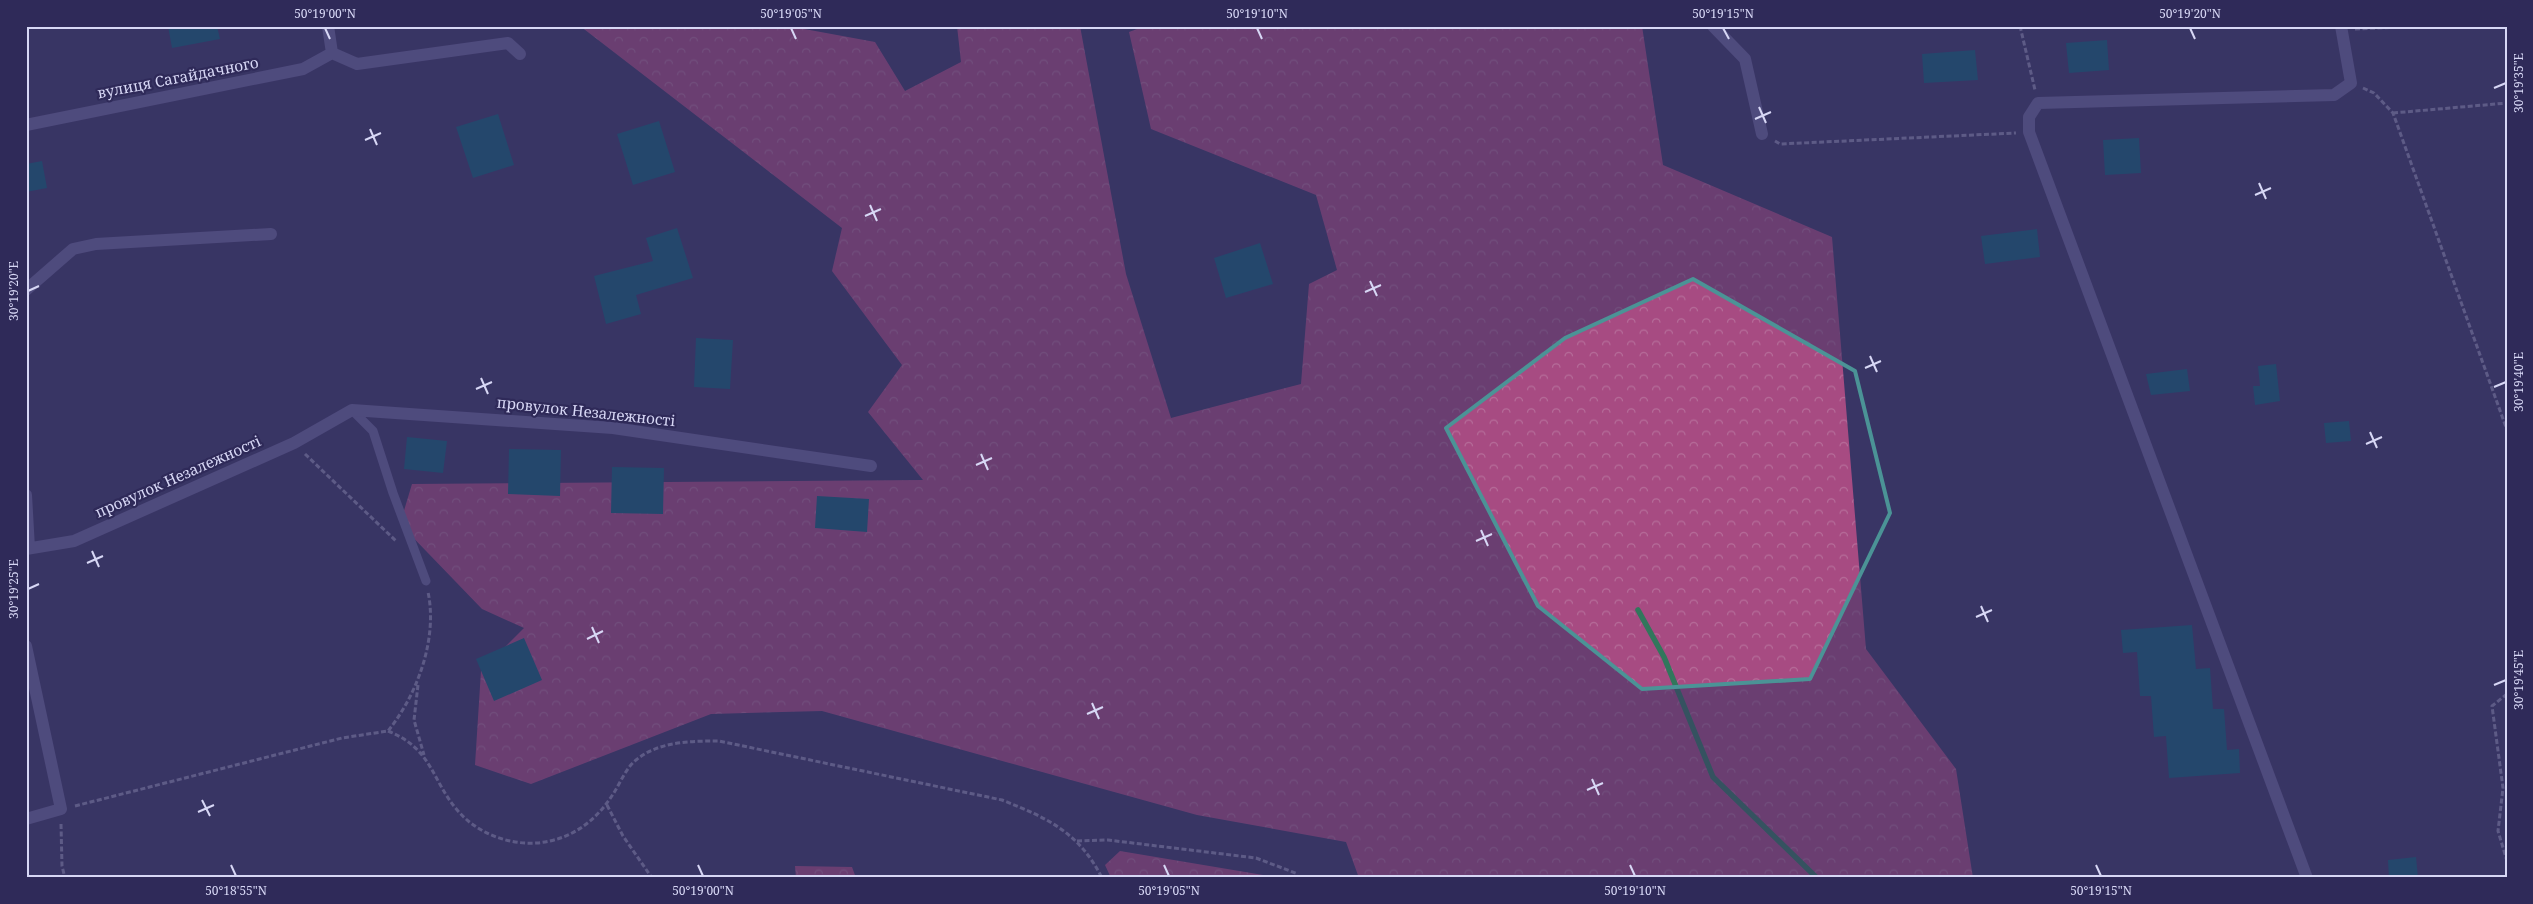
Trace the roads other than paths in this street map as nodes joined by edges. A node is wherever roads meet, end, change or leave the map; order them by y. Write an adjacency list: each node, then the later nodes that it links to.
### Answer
1 (328, 26): 4 (street)
2 (1713, 26): 7 (street)
3 (2342, 28): 17 (street)
4 (332, 53): 5 (street); 6 (street, вулиця Сагайдачного)
5 (520, 54)
6 (26, 125)
7 (1762, 134)
8 (271, 234): 9 (street)
9 (26, 290)
10 (352, 410): 11 (street, провулок Незалежності); 13 (street, провулок Незалежності); 14 (lane)
11 (871, 466)
12 (26, 495): 13 (street)
13 (28, 548)
14 (426, 581)
15 (26, 646): 16 (street)
16 (26, 819)
17 (2307, 878)

